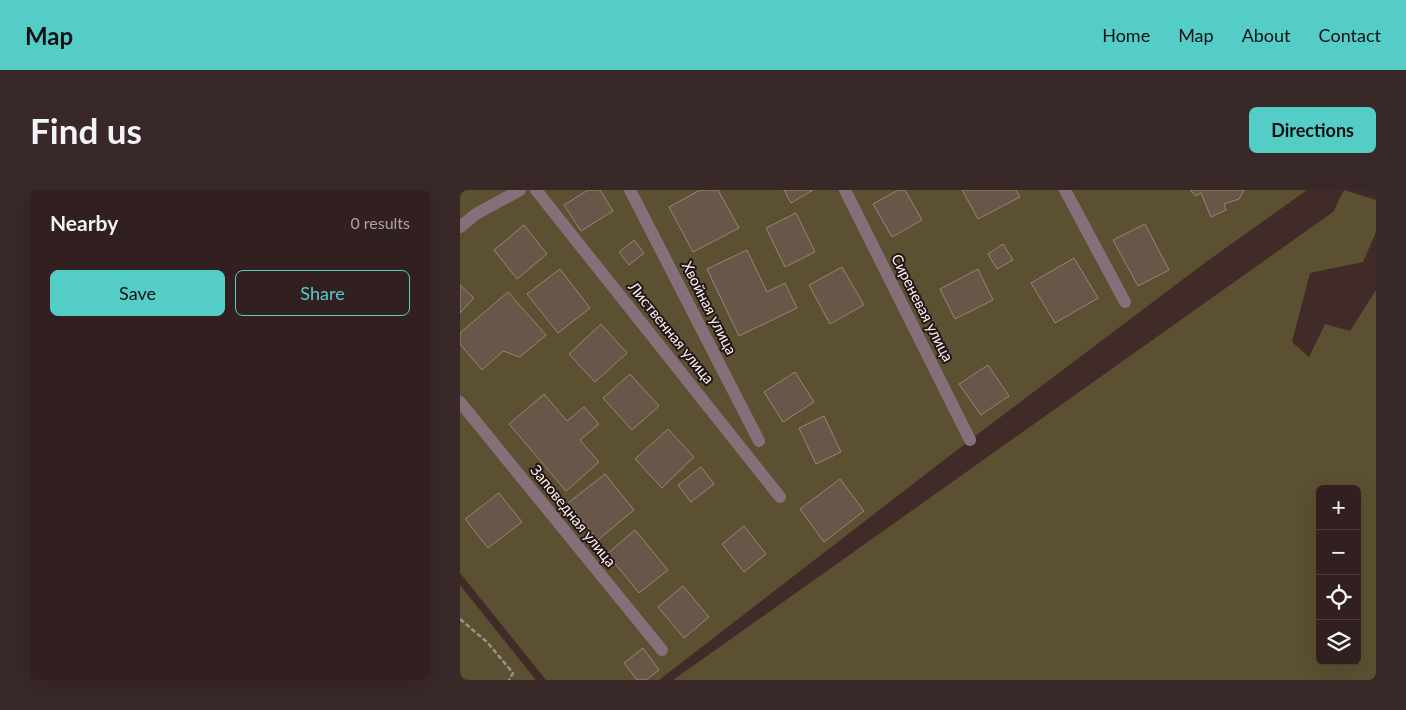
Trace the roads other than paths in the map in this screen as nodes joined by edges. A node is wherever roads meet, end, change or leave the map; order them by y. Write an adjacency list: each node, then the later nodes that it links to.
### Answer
1 (520, 190): 6 (street)
2 (536, 190): 11 (street, Лиственная улица)
3 (630, 190): 10 (street, Хвойная улица)
4 (845, 190): 9 (street, Сиреневая улица)
5 (1064, 190): 7 (street)
6 (460, 227)
7 (1126, 302)
8 (460, 402): 12 (street, Заповедная улица)
9 (970, 440)
10 (759, 441)
11 (780, 497)
12 (662, 650)

